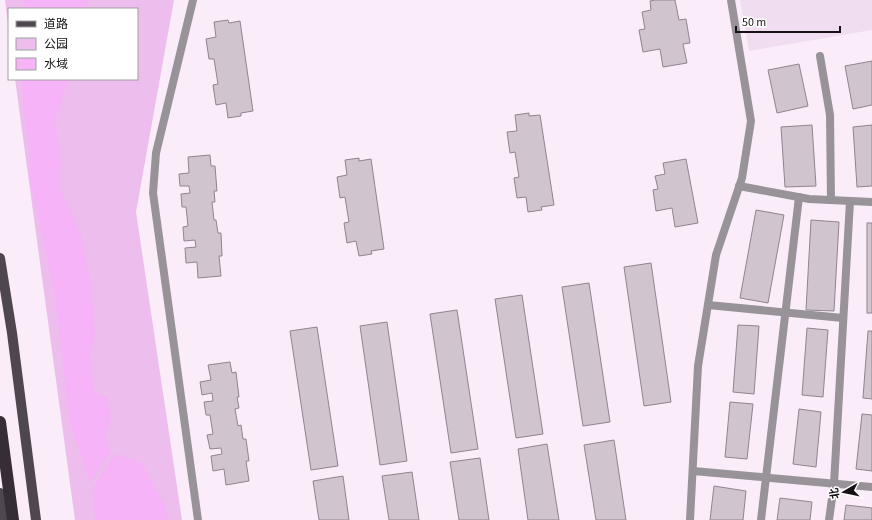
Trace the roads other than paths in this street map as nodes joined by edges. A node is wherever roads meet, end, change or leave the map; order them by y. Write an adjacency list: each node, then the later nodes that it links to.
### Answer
1 (193, 0): 22 (lane)
2 (731, 0): 4 (lane)
3 (820, 56): 6 (lane)
4 (739, 186): 5 (lane); 10 (lane)
5 (799, 197): 6 (lane); 11 (lane)
6 (831, 200): 7 (lane)
7 (850, 202): 8 (lane); 12 (lane)
8 (872, 202)
9 (0, 258): 21 (main road)
10 (708, 304): 11 (lane); 14 (lane)
11 (786, 312): 12 (lane); 15 (lane)
12 (843, 318): 16 (lane)
13 (0, 422): 20 (highway)
14 (693, 471): 15 (lane); 23 (lane)
15 (766, 478): 16 (lane); 24 (lane)
16 (834, 484): 17 (lane); 25 (lane)
17 (872, 487)
18 (0, 493): 19 (main road)
19 (4, 520)
20 (13, 520)
21 (36, 520)
22 (198, 520)
23 (690, 520)
24 (761, 520)
25 (829, 520)

